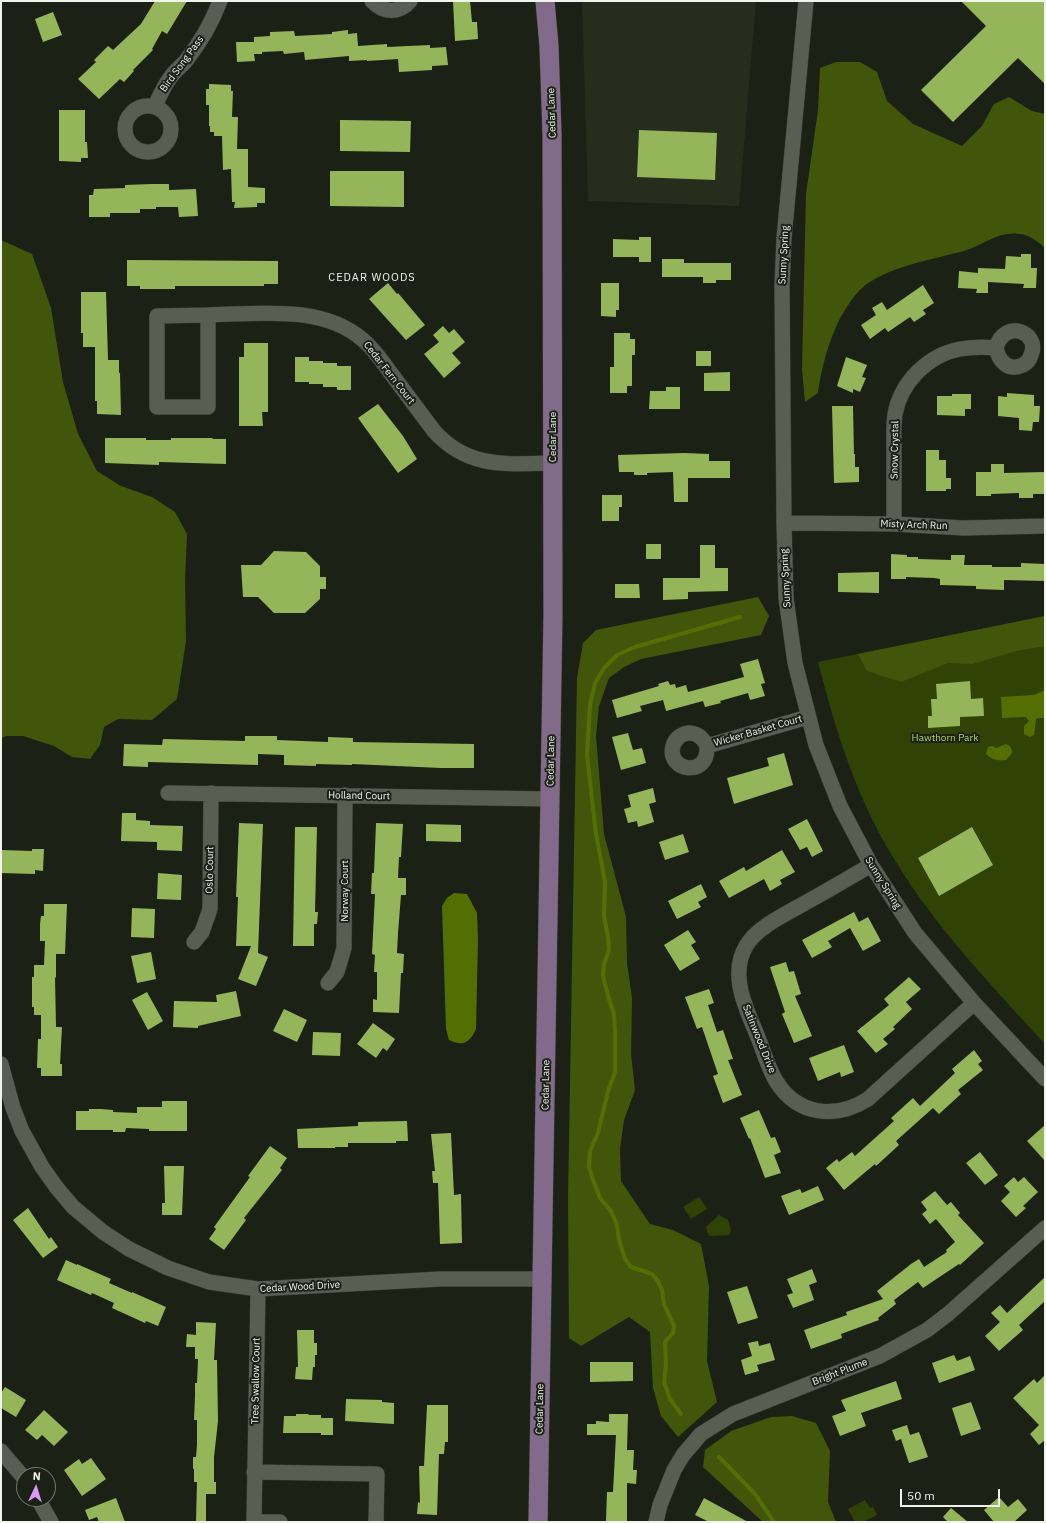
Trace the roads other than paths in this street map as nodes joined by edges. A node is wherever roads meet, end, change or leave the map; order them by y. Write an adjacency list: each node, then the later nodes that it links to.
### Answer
1 (220, 1): 6 (street, Bird Song Pass)
2 (372, 1): 3 (street)
3 (410, 1)
4 (545, 1): 9 (main road, Cedar Lane)
5 (806, 1): 10 (street, Sunny Spring)
6 (156, 106)
7 (208, 315): 7 (street, Cedar Fern Court); 9 (street, Cedar Fern Court)
8 (996, 348): 11 (street, Snow Crystal)
9 (553, 463): 18 (main road, Cedar Lane)
10 (784, 523): 11 (street, Misty Arch Run); 13 (street, Sunny Spring)
11 (894, 524): 12 (street, Misty Arch Run)
12 (1045, 526)
13 (808, 717): 14 (street, Wicker Basket Court); 19 (street, Sunny Spring)
14 (707, 746)
15 (168, 793): 16 (street, Holland Court)
16 (212, 793): 17 (street, Holland Court); 20 (street, Oslo Court)
17 (345, 795): 18 (street, Holland Court); 21 (street, Norway Court)
18 (550, 799): 26 (main road, Cedar Lane)
19 (871, 866): 22 (street, Sunny Spring); 22 (street, Satinwood Drive)
20 (194, 942)
21 (328, 983)
22 (974, 1003): 24 (street, Sunny Spring)
23 (1, 1064): 27 (street, Cedar Wood Drive)
24 (1045, 1079)
25 (1045, 1228): 36 (street, Bright Plume)
26 (542, 1279): 27 (street, Cedar Wood Drive); 35 (main road, Cedar Lane)
27 (258, 1289): 30 (street, Tree Swallow Court)
28 (1, 1451): 29 (street)
29 (16, 1469)
30 (254, 1472): 33 (street, Tree Swallow Court); 34 (street)
31 (43, 1507): 32 (street)
32 (51, 1522)
33 (280, 1522)
34 (376, 1522)
35 (538, 1522)
36 (656, 1522)

